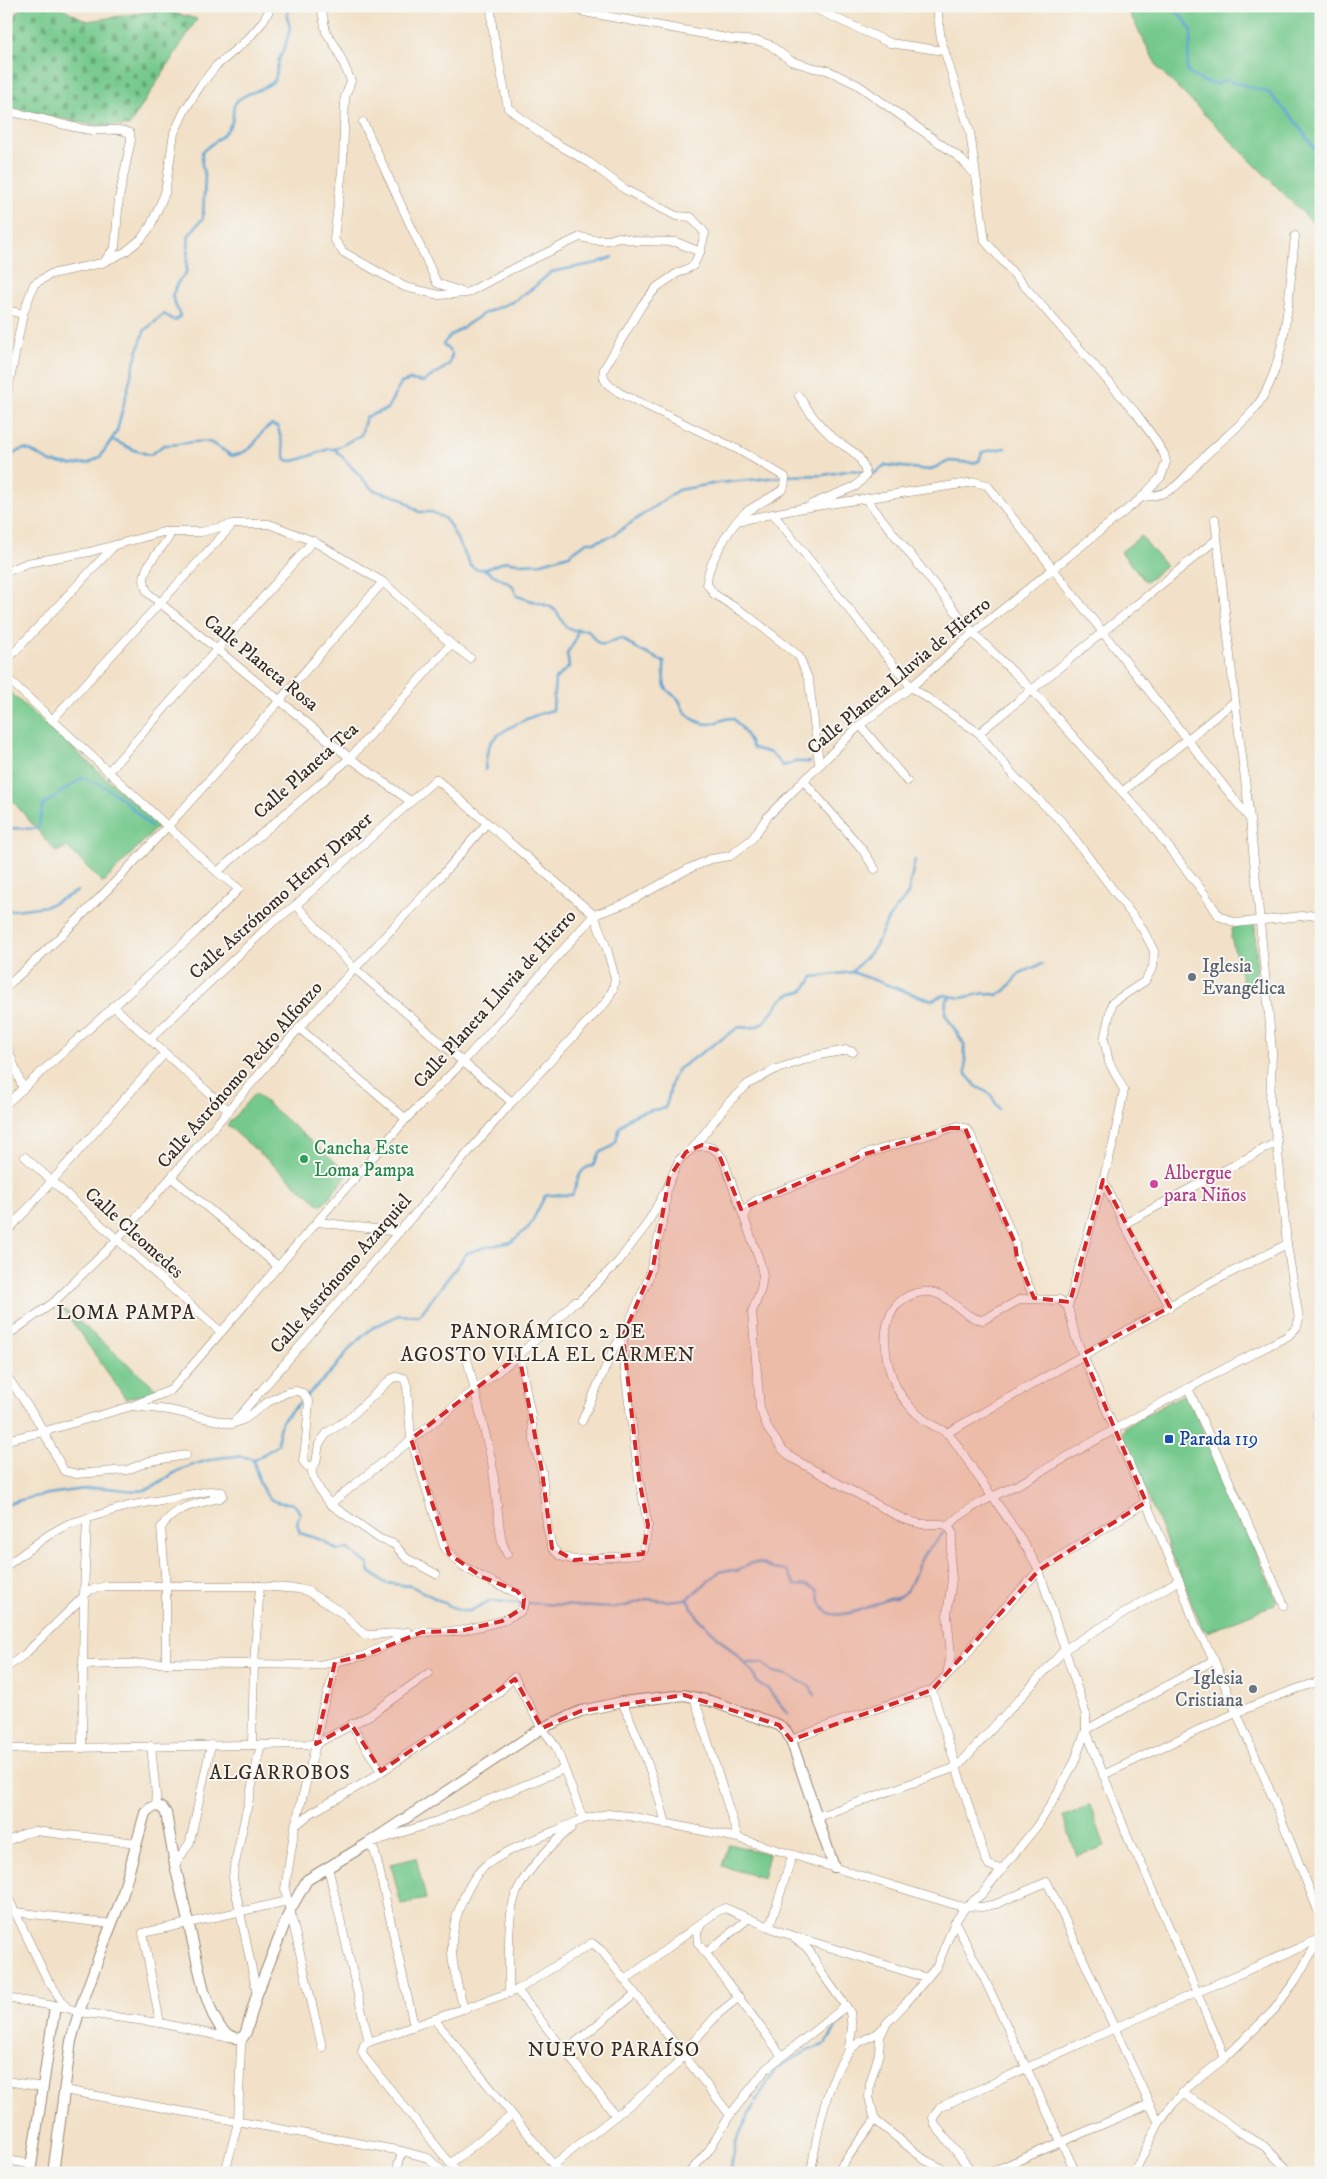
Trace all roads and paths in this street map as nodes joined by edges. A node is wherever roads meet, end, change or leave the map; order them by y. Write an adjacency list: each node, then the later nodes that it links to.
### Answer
1 (272, 6): 13 (street)
2 (321, 6): 14 (street)
3 (491, 6): 12 (street)
4 (567, 6): 10 (street)
5 (809, 6): 7 (street)
6 (939, 6): 7 (street, Calle Planeta Lluvia de Hierro)
7 (944, 51): 10 (street, Calle Planeta Lluvia de Hierro)
8 (6, 112): 13 (street)
9 (363, 122): 14 (street)
10 (975, 174): 19 (street, Calle Planeta Lluvia de Hierro)
11 (1295, 236): 19 (street)
12 (700, 252): 14 (street); 24 (street)
13 (102, 263): 16 (street)
14 (466, 293)
15 (6, 310): 16 (street)
16 (23, 314): 17 (street)
17 (7, 395)
18 (799, 396): 21 (street)
19 (1143, 497): 30 (street, Calle Planeta Lluvia de Hierro)
20 (866, 499): 21 (street); 30 (street); 35 (street)
21 (803, 508): 22 (street)
22 (773, 514): 24 (street); 41 (street)
23 (1215, 519): 27 (street)
24 (737, 521): 50 (street)
25 (233, 524): 26 (street); 28 (street); 33 (street)
26 (167, 532): 29 (street); 33 (street, Calle Planeta Rosa)
27 (1217, 539): 34 (street); 44 (street)
28 (313, 541): 32 (street); 37 (street)
29 (115, 546): 31 (street); 39 (street)
30 (1053, 569): 34 (street); 35 (street, Calle Planeta Lluvia de Hierro)
31 (6, 572)
32 (383, 582): 36 (street); 43 (street)
33 (160, 603): 37 (street, Calle Planeta Rosa); 45 (street)
34 (1103, 632): 42 (street); 48 (street)
35 (973, 633): 41 (street, Calle Planeta Lluvia de Hierro); 42 (street)
36 (451, 644): 38 (street); 49 (street, Calle Planeta Tea)
37 (218, 649): 43 (street, Calle Planeta Rosa); 51 (street)
38 (470, 658)
39 (6, 661)
40 (6, 677): 45 (street)
41 (911, 686): 46 (street, Calle Planeta Lluvia de Hierro); 47 (street)
42 (1032, 690): 47 (street); 54 (street)
43 (280, 699): 49 (street, Calle Planeta Rosa); 58 (street)
44 (1235, 701): 48 (street); 56 (street)
45 (52, 720): 51 (street)
46 (860, 725): 50 (street, Calle Planeta Lluvia de Hierro); 53 (street)
47 (979, 733): 83 (street)
48 (1188, 740): 54 (street); 56 (street)
49 (350, 758): 55 (street, Calle Planeta Rosa); 60 (street, Calle Planeta Tea)
50 (819, 763): 52 (street, Calle Planeta Lluvia de Hierro)
51 (108, 772): 58 (street)
52 (803, 780): 59 (street); 62 (street, Calle Planeta Lluvia de Hierro)
53 (907, 780)
54 (1122, 792): 64 (street)
55 (410, 801): 57 (street, Calle Astrónomo Henry Draper); 61 (street, Calle Astrónomo Henry Draper)
56 (1250, 819): 64 (street)
57 (487, 823): 62 (street); 65 (street, Calle Astrónomo Pedro Alfonzo)
58 (167, 826): 60 (street); 66 (street)
59 (875, 868)
60 (217, 872): 67 (street)
61 (296, 905): 65 (street); 69 (street, Calle Astrónomo Henry Draper)
62 (594, 914): 73 (street, Calle Planeta Lluvia de Hierro); 75 (street, Calle Astrónomo Azarquiel)
63 (1321, 914): 64 (street)
64 (1259, 921): 79 (street)
65 (354, 968): 68 (street, Calle Astrónomo Pedro Alfonzo); 73 (street)
66 (6, 987)
67 (113, 1006): 69 (street); 74 (street)
68 (298, 1028): 77 (street, Calle Astrónomo Pedro Alfonzo); 78 (street)
69 (150, 1039): 72 (street)
70 (6, 1044): 74 (street)
71 (853, 1052): 80 (street)
72 (165, 1053): 77 (street); 84 (street)
73 (463, 1062): 75 (street); 78 (street, Calle Planeta Lluvia de Hierro)
74 (23, 1089): 76 (street)
75 (512, 1102): 89 (street, Calle Astrónomo Azarquiel)
76 (6, 1104)
77 (230, 1111): 82 (street, Calle Astrónomo Pedro Alfonzo)
78 (406, 1119): 87 (street, Calle Planeta Lluvia de Hierro)
79 (1277, 1142): 88 (street); 92 (street)
80 (694, 1146): 85 (street); 86 (street)
81 (24, 1157): 84 (street, Calle Cleomedes)
82 (172, 1178): 91 (street, Calle Astrónomo Pedro Alfonzo); 93 (street)
83 (1104, 1180): 88 (street); 95 (street)
84 (52, 1182): 90 (street); 91 (street, Calle Cleomedes)
85 (667, 1188): 99 (street); 102 (street)
86 (745, 1219): 94 (street); 122 (street)
87 (318, 1222): 89 (street); 93 (street, Calle Planeta Lluvia de Hierro)
88 (1124, 1224): 96 (street)
89 (400, 1232): 109 (street, Calle Astrónomo Azarquiel)
90 (6, 1233)
91 (117, 1240): 97 (street, Calle Cleomedes); 98 (street, Calle Astrónomo Pedro Alfonzo)
92 (1287, 1244): 96 (street); 104 (street)
93 (279, 1267): 97 (street, Calle Planeta Lluvia de Hierro)
94 (1034, 1298): 95 (street); 113 (street)
95 (1068, 1306): 101 (street)
96 (1170, 1307): 101 (street)
97 (221, 1332): 106 (street, Calle Planeta Lluvia de Hierro)
98 (6, 1336)
99 (623, 1336): 102 (street); 108 (street)
100 (466, 1354): 105 (street)
101 (1083, 1354): 111 (street); 113 (street)
102 (519, 1355): 105 (street)
103 (6, 1376): 112 (street)
104 (1188, 1388): 111 (street); 131 (street)
105 (476, 1390): 114 (street); 123 (street)
106 (132, 1406): 109 (street); 112 (street, Calle Planeta Lluvia de Hierro)
107 (1317, 1415): 110 (street)
108 (582, 1421)
109 (232, 1424): 117 (street)
110 (1321, 1424)
111 (1116, 1428): 118 (street); 119 (street)
112 (42, 1432): 115 (street, Calle Planeta Lluvia de Hierro); 116 (street)
113 (947, 1433): 118 (street)
114 (411, 1439): 117 (street); 120 (street); 134 (street)
115 (6, 1440)
116 (186, 1455)
117 (311, 1466): 120 (street)
118 (993, 1497): 122 (street); 125 (street)
119 (1146, 1502): 125 (street); 127 (street)
120 (330, 1504): 126 (street)
121 (87, 1518): 124 (street); 128 (street); 130 (street)
122 (948, 1526): 143 (street)
123 (507, 1554)
124 (6, 1566)
125 (1039, 1570): 135 (street); 143 (street)
126 (436, 1574)
127 (1179, 1580): 135 (street); 136 (street)
128 (166, 1586): 129 (street); 130 (street); 138 (street)
129 (260, 1586): 134 (street); 139 (street)
130 (84, 1595): 132 (street); 133 (street)
131 (1284, 1605)
132 (66, 1611): 133 (street); 141 (street)
133 (84, 1618): 140 (street)
134 (422, 1632): 137 (street)
135 (1065, 1649): 151 (street); 159 (street)
136 (1214, 1660): 148 (street); 151 (street)
137 (335, 1662): 139 (street); 154 (street)
138 (166, 1663): 139 (street); 140 (street)
139 (254, 1663): 153 (street)
140 (83, 1665): 157 (street)
141 (6, 1668)
142 (429, 1673): 149 (street)
143 (947, 1674): 145 (street)
144 (1321, 1681): 148 (street)
145 (932, 1690): 152 (street); 159 (street)
146 (694, 1697): 147 (street); 152 (street); 168 (street)
147 (622, 1702): 150 (street); 166 (street)
148 (1236, 1714): 162 (street); 183 (street)
149 (351, 1724): 154 (street); 161 (street)
150 (542, 1728): 160 (street); 161 (street); 171 (street)
151 (1086, 1730): 162 (street); 176 (street)
152 (792, 1740): 164 (street)
153 (256, 1744): 154 (street); 155 (street); 181 (street)
154 (316, 1744): 167 (street)
155 (211, 1745): 156 (street); 173 (street)
156 (151, 1746): 157 (street); 163 (street)
157 (82, 1748): 158 (street)
158 (6, 1749)
159 (957, 1767): 164 (street); 176 (street)
160 (564, 1769): 165 (street); 171 (street)
161 (381, 1771): 167 (street)
162 (1103, 1774): 197 (street)
163 (157, 1806): 170 (street); 173 (street)
164 (817, 1817): 175 (street)
165 (583, 1819): 166 (street); 194 (street); 203 (street)
166 (666, 1824): 168 (street)
167 (295, 1826): 178 (street)
168 (738, 1838): 172 (street)
169 (6, 1842): 170 (street)
170 (137, 1843): 187 (street)
171 (367, 1844): 174 (street); 208 (street)
172 (792, 1856): 175 (street); 188 (street)
173 (175, 1865): 185 (street)
174 (328, 1866): 178 (street); 211 (street)
175 (834, 1867): 179 (street)
176 (1002, 1870): 179 (street)
177 (6, 1893): 180 (street)
178 (289, 1905): 181 (street); 195 (street); 212 (street)
179 (966, 1906): 184 (street); 209 (street)
180 (16, 1912): 187 (street); 202 (street)
181 (240, 1912): 185 (street); 195 (street)
182 (749, 1918): 186 (street); 188 (street); 191 (street)
183 (1321, 1918)
184 (955, 1922): 192 (street); 218 (street)
185 (189, 1923): 206 (street); 210 (street)
186 (702, 1923): 191 (street); 193 (street)
187 (112, 1924): 204 (street)
188 (770, 1926): 189 (street)
189 (781, 1932): 192 (street); 201 (street)
190 (1320, 1938): 197 (street); 217 (street)
191 (706, 1953): 198 (street)
192 (927, 1978): 207 (street)
193 (624, 1980): 194 (street); 196 (street)
194 (514, 1991): 203 (street); 213 (street)
195 (257, 1994): 210 (street)
196 (635, 1994): 213 (street); 214 (street)
197 (1196, 1994): 209 (street); 217 (street)
198 (739, 1997): 214 (street); 215 (street)
199 (6, 1998): 200 (street)
200 (55, 2006): 202 (street); 220 (street)
201 (846, 2006): 215 (street); 216 (street)
202 (67, 2008): 204 (street)
203 (464, 2008): 205 (street)
204 (79, 2012): 206 (street); 221 (street)
205 (434, 2019): 208 (street); 224 (street)
206 (160, 2023): 210 (street)
207 (886, 2024): 216 (street); 227 (street)
208 (414, 2026): 211 (street)
209 (1113, 2029): 218 (street); 223 (street)
210 (238, 2037): 228 (street)
211 (369, 2042): 233 (street)
212 (322, 2047)
213 (565, 2051): 226 (street)
214 (683, 2056): 225 (street); 226 (street)
215 (782, 2056): 225 (street)
216 (846, 2056): 245 (street)
217 (1225, 2058): 222 (street)
218 (1025, 2068): 230 (street); 248 (street)
219 (6, 2081): 220 (street)
220 (43, 2087): 235 (street)
221 (64, 2090): 228 (street); 237 (street)
222 (1182, 2093): 229 (street); 252 (street)
223 (1150, 2104): 229 (street); 230 (street)
224 (512, 2114): 233 (street); 234 (street)
225 (730, 2115): 244 (street)
226 (616, 2116): 234 (street)
227 (875, 2120): 236 (street); 246 (street)
228 (238, 2122): 231 (street); 239 (street)
229 (1159, 2123): 251 (street)
230 (1061, 2141): 249 (street); 250 (street)
231 (402, 2151): 240 (street); 241 (street)
232 (6, 2160): 235 (street)
233 (451, 2163): 242 (street)
234 (553, 2165): 243 (street)
235 (30, 2168)
236 (938, 2170): 247 (street)
237 (53, 2171): 238 (street)
238 (73, 2173)
239 (225, 2173)
240 (396, 2173)
241 (444, 2173)
242 (458, 2173)
243 (560, 2173)
244 (689, 2173)
245 (811, 2173)
246 (836, 2173)
247 (951, 2173)
248 (973, 2173)
249 (989, 2173)
250 (1076, 2173)
251 (1134, 2173)
252 (1291, 2173)

